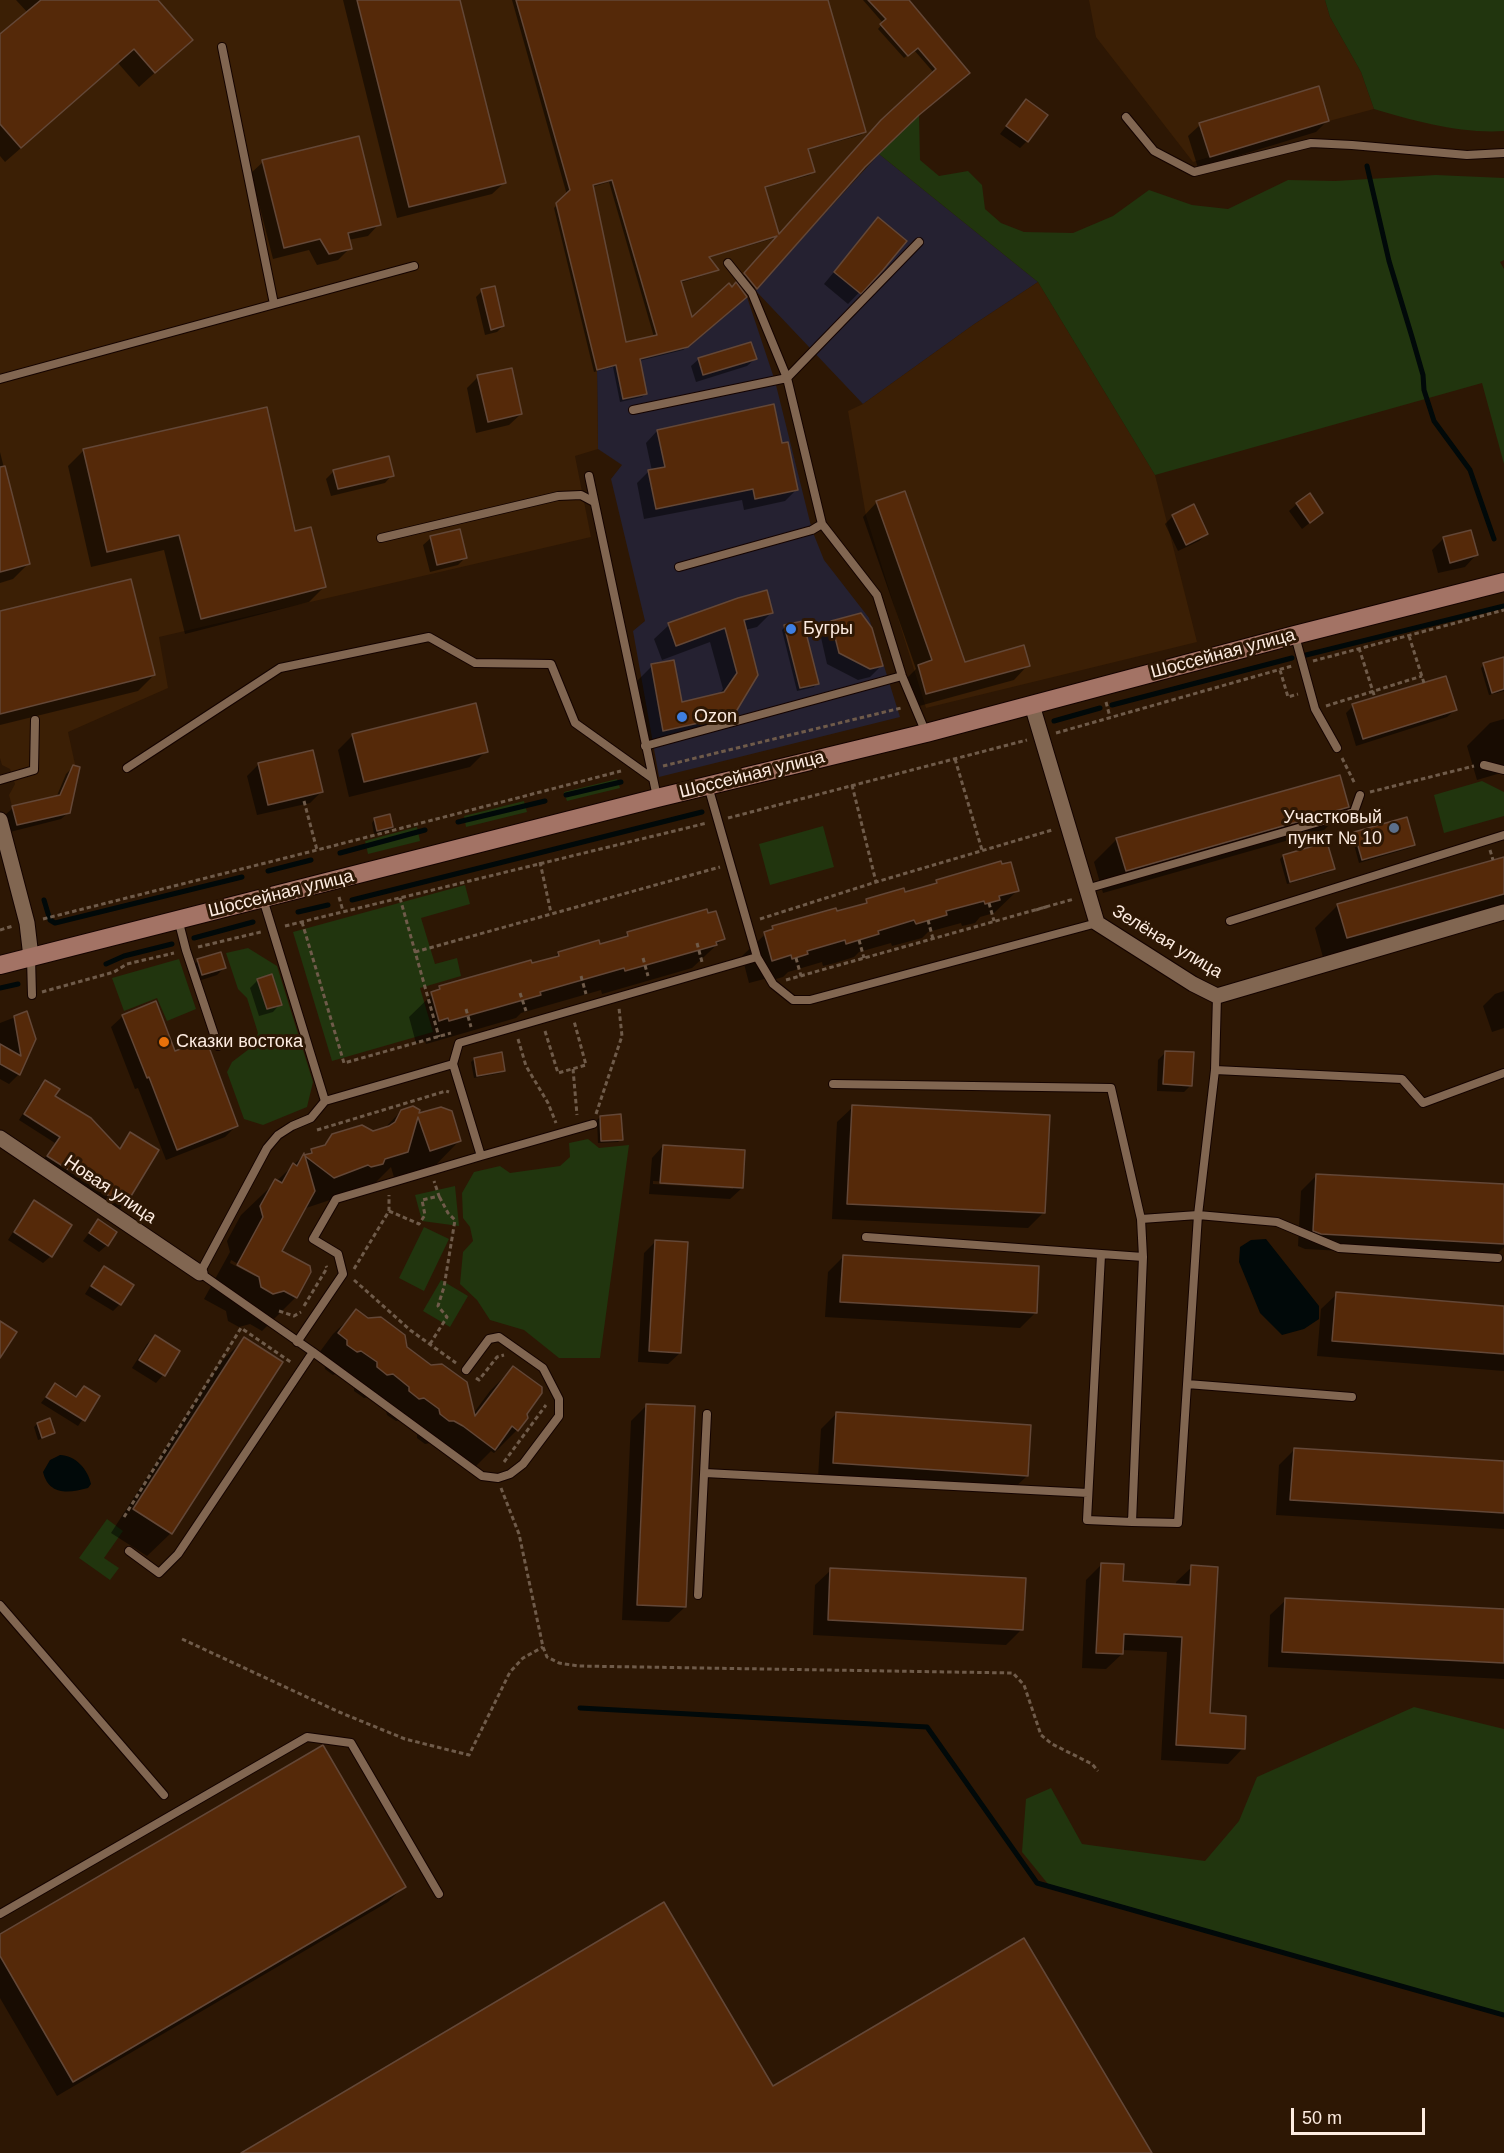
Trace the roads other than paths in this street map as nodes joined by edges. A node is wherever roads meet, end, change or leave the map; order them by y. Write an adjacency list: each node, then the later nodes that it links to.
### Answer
1 (222, 47): 7 (lane)
2 (1126, 117): 3 (lane)
3 (1504, 153)
4 (919, 243): 8 (lane)
5 (728, 263): 8 (lane)
6 (414, 266): 7 (lane)
7 (274, 304): 9 (lane)
8 (787, 378): 10 (lane); 13 (lane)
9 (0, 379)
10 (633, 410)
11 (589, 476): 12 (lane)
12 (594, 502): 14 (lane); 22 (lane)
13 (822, 524): 15 (lane); 18 (lane)
14 (381, 538)
15 (680, 567)
16 (1504, 582): 17 (main road, Шоссейная улица)
17 (1295, 635): 19 (main road, Шоссейная улица); 23 (lane)
18 (902, 676): 21 (lane); 22 (lane)
19 (1032, 705): 21 (main road, Шоссейная улица); 34 (street, Зелёная улица)
20 (35, 720): 28 (lane)
21 (926, 733): 29 (main road, Шоссейная улица)
22 (645, 746): 27 (lane)
23 (1337, 748)
24 (1485, 765): 26 (lane)
25 (127, 768): 27 (lane)
26 (1504, 770)
27 (652, 778): 31 (lane)
28 (0, 780)
29 (708, 786): 31 (main road, Шоссейная улица); 41 (lane)
30 (1360, 795): 34 (lane)
31 (657, 798): 35 (main road, Шоссейная улица)
32 (0, 820): 40 (street)
33 (1504, 835): 38 (lane)
34 (1087, 892): 39 (street, Зелёная улица)
35 (263, 898): 37 (main road, Шоссейная улица); 50 (lane)
36 (1504, 912): 44 (street, Зелёная улица)
37 (178, 919): 40 (main road, Шоссейная улица); 45 (lane)
38 (1230, 921)
39 (1097, 923): 41 (lane); 44 (street, Зелёная улица)
40 (31, 957): 42 (main road, Шоссейная улица); 43 (lane)
41 (757, 957): 46 (lane)
42 (0, 965)
43 (32, 995)
44 (1217, 996): 47 (lane)
45 (218, 1046)
46 (453, 1064): 50 (lane); 53 (lane)
47 (1215, 1070): 48 (lane); 54 (lane)
48 (1504, 1073)
49 (833, 1084): 55 (lane)
50 (325, 1101): 60 (lane)
51 (593, 1124): 53 (lane)
52 (0, 1138): 60 (street, Новая улица)
53 (481, 1156): 61 (lane)
54 (1198, 1215): 55 (lane); 59 (lane); 64 (lane)
55 (1141, 1219): 58 (lane)
56 (866, 1237): 57 (lane)
57 (1101, 1254): 58 (lane); 68 (lane)
58 (1143, 1257): 69 (lane)
59 (1498, 1258)
60 (200, 1273): 61 (lane)
61 (297, 1342): 62 (lane)
62 (313, 1352): 63 (lane); 70 (lane)
63 (466, 1370)
64 (1187, 1384): 65 (lane); 69 (lane)
65 (1352, 1397)
66 (707, 1414): 67 (lane)
67 (705, 1473): 68 (lane); 71 (lane)
68 (1088, 1493): 69 (lane)
69 (1132, 1522)
70 (129, 1551)
71 (698, 1596)
72 (0, 1605): 73 (lane)
73 (164, 1795)
74 (439, 1894): 75 (lane)
75 (0, 1914)

